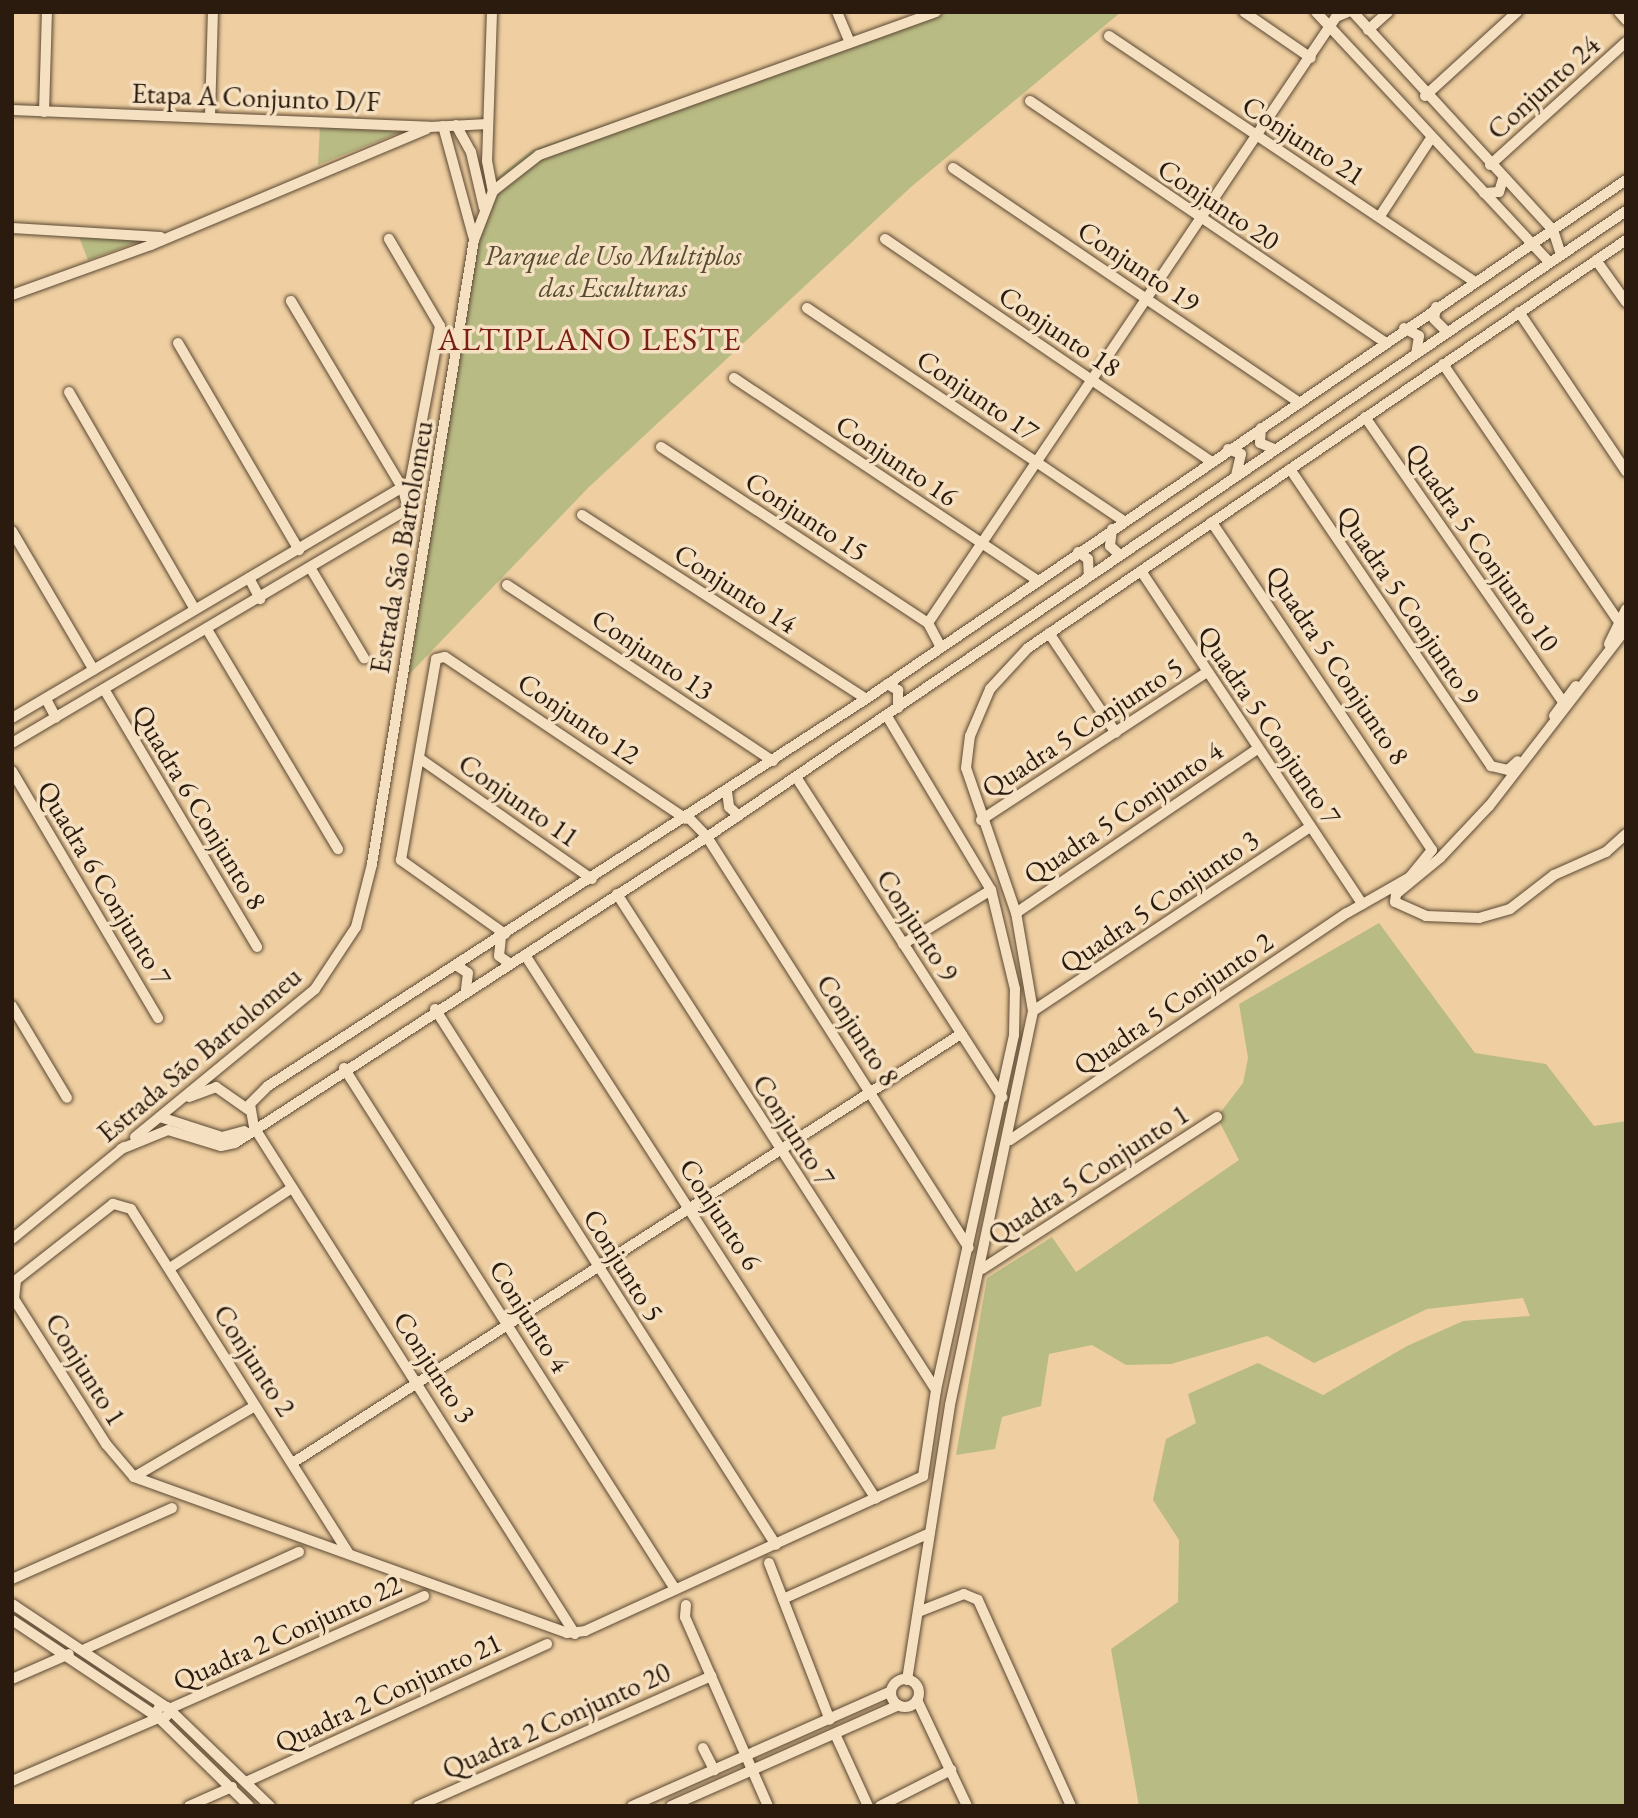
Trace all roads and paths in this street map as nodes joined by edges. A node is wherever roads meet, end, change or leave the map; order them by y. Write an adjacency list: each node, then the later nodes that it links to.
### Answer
1 (47, 12): 22 (street)
2 (213, 12): 23 (street)
3 (492, 12): 25 (street)
4 (837, 12): 16 (street)
5 (936, 12): 16 (street, Estrada São Bartolomeu)
6 (1244, 12): 18 (street)
7 (1316, 12): 13 (street)
8 (1351, 12): 13 (street); 14 (street)
9 (1388, 12): 14 (street)
10 (1517, 12): 19 (street)
11 (1619, 12): 12 (street)
12 (1626, 20)
13 (1330, 27): 18 (street); 29 (street)
14 (1368, 30): 19 (street)
15 (1109, 36): 28 (street, Conjunto 21)
16 (850, 41): 36 (street, Estrada São Bartolomeu)
17 (1626, 42): 30 (street, Conjunto 24)
18 (1311, 58): 28 (street)
19 (1425, 96): 30 (street)
20 (1030, 101): 42 (street, Conjunto 20)
21 (12, 110): 22 (street, Etapa A Conjunto D/F)
22 (44, 112): 23 (street, Etapa A Conjunto D/F)
23 (210, 117): 27 (street, Etapa A Conjunto D/F)
24 (461, 124): 25 (street, Etapa A Conjunto D/F); 26 (street, Etapa A Conjunto D/F); 32 (street)
25 (488, 124): 36 (street)
26 (443, 126): 27 (street, Etapa A Conjunto D/F); 35 (street)
27 (430, 127): 45 (street)
28 (1258, 138): 41 (street, Conjunto 21); 42 (street)
29 (1431, 138): 37 (street); 41 (street)
30 (1490, 165): 33 (street)
31 (953, 168): 56 (street, Conjunto 19)
32 (475, 178): 35 (street); 39 (street)
33 (1503, 179): 37 (street); 44 (street)
34 (1626, 180): 44 (street)
35 (460, 181): 38 (street)
36 (493, 191): 39 (street, Estrada São Bartolomeu)
37 (1484, 193): 50 (street)
38 (467, 210): 39 (street); 48 (street)
39 (483, 210): 48 (street, Estrada São Bartolomeu)
40 (1626, 211): 51 (street)
41 (1380, 216): 54 (street, Conjunto 21)
42 (1202, 221): 56 (street); 64 (street, Conjunto 20)
43 (12, 228): 45 (street)
44 (1553, 230): 50 (street); 51 (street)
45 (161, 237): 55 (street)
46 (389, 239): 82 (street)
47 (885, 239): 69 (street, Conjunto 18)
48 (474, 240): 155 (street, Estrada São Bartolomeu)
49 (1626, 240): 52 (street)
50 (1530, 246): 53 (street); 54 (street)
51 (1561, 255): 53 (street)
52 (1596, 260): 58 (street); 61 (street)
53 (1549, 262): 63 (street)
54 (1474, 281): 59 (street)
55 (12, 295)
56 (1149, 300): 69 (street); 71 (street, Conjunto 19)
57 (291, 301): 82 (street)
58 (1626, 302)
59 (1436, 307): 62 (street); 63 (street)
60 (807, 308): 78 (street, Conjunto 17)
61 (1519, 312): 67 (street); 80 (street)
62 (1404, 328): 64 (street); 66 (street)
63 (1447, 332): 66 (street)
64 (1384, 342): 71 (street)
65 (178, 343): 89 (street)
66 (1416, 354): 76 (street)
67 (1443, 364): 72 (street); 101 (street)
68 (734, 378): 88 (street, Conjunto 16)
69 (1093, 381): 77 (street, Conjunto 18); 78 (street)
70 (69, 392): 99 (street)
71 (1298, 402): 73 (street)
72 (1366, 417): 79 (street); 116 (street, Quadra 5 Conjunto 10)
73 (1261, 428): 75 (street); 76 (street)
74 (661, 447): 102 (street, Conjunto 15)
75 (1228, 449): 77 (street); 81 (street)
76 (1274, 449): 81 (street)
77 (1210, 461): 84 (street)
78 (1037, 463): 84 (street, Conjunto 17); 88 (street)
79 (1290, 469): 85 (street); 116 (street, Quadra 5 Conjunto 9)
80 (1626, 471)
81 (1236, 477): 91 (street)
82 (403, 489): 89 (street); 92 (street)
83 (582, 515): 115 (street, Conjunto 14)
84 (1124, 521): 86 (street)
85 (1212, 522): 93 (street); 134 (street, Quadra 5 Conjunto 8)
86 (1112, 529): 90 (street); 91 (street)
87 (12, 531): 110 (street)
88 (980, 543): 96 (street, Conjunto 16); 102 (street)
89 (299, 550): 95 (street)
90 (1078, 552): 94 (street); 96 (street)
91 (1120, 555): 94 (street)
92 (311, 569): 98 (street); 109 (street)
93 (1141, 571): 105 (street); 111 (street, Quadra 5 Conjunto 7)
94 (1089, 576): 117 (street)
95 (249, 578): 98 (street); 99 (street)
96 (1035, 579): 107 (street)
97 (507, 585): 125 (street, Conjunto 13)
98 (260, 599): 104 (street)
99 (195, 609): 106 (street)
100 (1626, 609): 101 (street)
101 (1617, 619): 116 (street)
102 (928, 623): 107 (street)
103 (1626, 629): 133 (street)
104 (208, 631): 108 (street); 136 (street)
105 (1049, 633): 121 (street); 131 (street)
106 (149, 639): 108 (street); 110 (street)
107 (941, 647): 112 (street)
108 (159, 656): 113 (street)
109 (364, 658)
110 (94, 670): 114 (street)
111 (1207, 672): 121 (street, Quadra 5 Conjunto 5); 123 (street, Quadra 5 Conjunto 7)
112 (887, 684): 115 (street); 117 (street)
113 (104, 689): 120 (street); 144 (street, Quadra 6 Conjunto 8)
114 (46, 699): 119 (street); 120 (street)
115 (866, 699): 125 (street)
116 (1563, 702)
117 (898, 708): 118 (street)
118 (887, 716): 127 (street); 138 (street)
119 (12, 718)
120 (56, 718): 122 (street)
121 (1116, 733): 131 (street, Quadra 5 Conjunto 5)
122 (12, 743)
123 (1257, 749): 132 (street, Quadra 5 Conjunto 7); 141 (street, Quadra 5 Conjunto 4)
124 (419, 758): 130 (street, Conjunto 12); 137 (street, Conjunto 11); 142 (street)
125 (773, 761): 128 (street)
126 (12, 771): 152 (street, Quadra 6 Conjunto 7)
127 (796, 777): 129 (street); 143 (street, Conjunto 9)
128 (727, 792): 129 (street); 130 (street)
129 (739, 816): 135 (street)
130 (687, 818): 135 (street, Conjunto 12); 137 (street)
131 (981, 820): 141 (street)
132 (1310, 827): 140 (street, Quadra 5 Conjunto 7); 151 (street, Quadra 5 Conjunto 3)
133 (1626, 834)
134 (1427, 835): 140 (street, Quadra 5 Conjunto 2)
135 (707, 837): 139 (street); 156 (street, Conjunto 8)
136 (338, 849)
137 (592, 879): 142 (street)
138 (991, 890): 143 (street); 157 (street)
139 (617, 894): 145 (street); 166 (street, Conjunto 7)
140 (1362, 904): 164 (street, Quadra 5 Conjunto 2)
141 (1016, 912): 151 (street)
142 (503, 935): 146 (street); 147 (street)
143 (903, 944): 153 (street, Conjunto 9)
144 (257, 947)
145 (525, 955): 146 (street); 168 (street, Conjunto 6)
146 (509, 963): 148 (street)
147 (456, 965): 148 (street); 160 (street)
148 (466, 990): 150 (street)
149 (12, 1006): 158 (street)
150 (435, 1009): 154 (street); 171 (street, Conjunto 5)
151 (1033, 1011): 164 (street)
152 (158, 1018)
153 (961, 1034): 156 (street); 157 (street, Conjunto 9)
154 (344, 1068): 163 (street); 175 (street, Conjunto 4)
155 (210, 1076): 159 (street, Estrada São Bartolomeu); 160 (street)
156 (871, 1093): 166 (street); 170 (street, Conjunto 8)
157 (1002, 1097): 170 (street)
158 (66, 1098)
159 (179, 1101): 160 (street); 161 (street, Estrada São Bartolomeu)
160 (249, 1107): 163 (street, Conjunto 3)
161 (160, 1117): 163 (street); 165 (street, Estrada São Bartolomeu)
162 (1217, 1117): 173 (street, Quadra 5 Conjunto 1)
163 (254, 1127): 165 (street); 167 (street, Conjunto 3)
164 (1010, 1140): 173 (street)
165 (121, 1149): 169 (street, Estrada São Bartolomeu)
166 (780, 1151): 168 (street); 177 (street, Conjunto 7)
167 (292, 1188): 172 (street); 176 (street, Conjunto 3)
168 (690, 1209): 171 (street); 181 (street, Conjunto 6)
169 (12, 1239)
170 (969, 1248): 177 (street)
171 (598, 1266): 175 (street); 184 (street, Conjunto 5)
172 (170, 1268): 174 (street, Conjunto 2); 178 (street, Conjunto 2)
173 (982, 1269): 183 (street)
174 (16, 1280): 180 (street, Conjunto 1)
175 (509, 1324): 176 (street); 189 (street, Conjunto 4)
176 (417, 1383): 179 (street); 196 (street, Conjunto 3)
177 (936, 1390): 181 (street)
178 (255, 1406): 179 (street, Conjunto 2); 180 (street)
179 (294, 1462): 186 (street, Conjunto 2)
180 (134, 1478): 186 (street)
181 (876, 1499): 184 (street)
182 (172, 1508): 188 (street)
183 (930, 1533): 191 (street); 194 (street)
184 (776, 1545): 189 (street)
185 (299, 1552): 198 (street)
186 (349, 1554): 196 (street)
187 (769, 1563): 191 (street)
188 (12, 1579)
189 (675, 1589): 196 (street)
190 (424, 1596): 206 (street, Quadra 2 Conjunto 22)
191 (783, 1599): 208 (street)
192 (12, 1604): 198 (street)
193 (686, 1605): 200 (street)
194 (918, 1612): 202 (street); 228 (street)
195 (12, 1620): 199 (street)
196 (575, 1634)
197 (547, 1644): 216 (street, Quadra 2 Conjunto 21)
198 (85, 1649): 206 (street)
199 (69, 1654): 201 (street); 207 (street)
200 (711, 1676): 211 (street); 221 (street, Quadra 2 Conjunto 20)
201 (12, 1679)
202 (907, 1680): 203 (street); 204 (street)
203 (891, 1691): 205 (street); 208 (street)
204 (917, 1700): 205 (street); 214 (street)
205 (899, 1706): 209 (street)
206 (168, 1709): 207 (street, Quadra 2 Conjunto 22); 216 (street)
207 (158, 1718): 215 (street, Quadra 2 Conjunto 22); 217 (street)
208 (830, 1720): 211 (street)
209 (835, 1734): 213 (street); 225 (street)
210 (703, 1748): 212 (street)
211 (746, 1757): 212 (street); 213 (street)
212 (714, 1770): 222 (street)
213 (752, 1770): 223 (street); 224 (street)
214 (951, 1770): 226 (street); 227 (street)
215 (12, 1780)
216 (248, 1781): 220 (street)
217 (232, 1787): 218 (street); 219 (street)
218 (190, 1806)
219 (249, 1806)
220 (270, 1806)
221 (418, 1806)
222 (632, 1806)
223 (671, 1806)
224 (768, 1806)
225 (868, 1806)
226 (880, 1806)
227 (967, 1806)
228 (1071, 1806)

